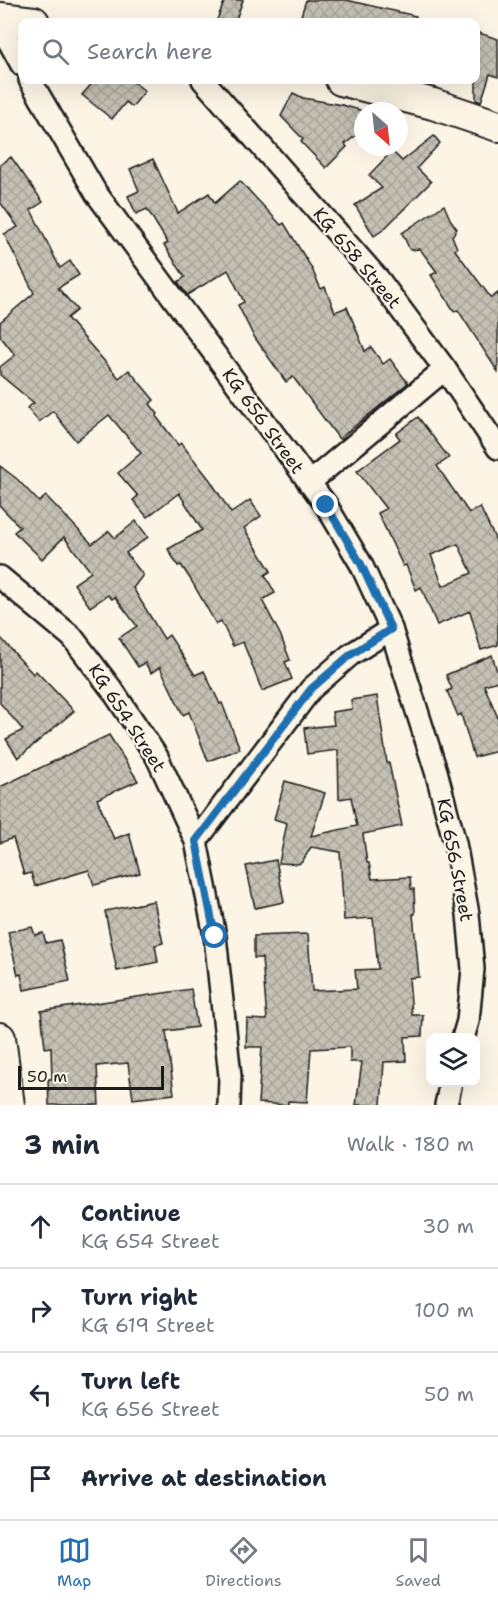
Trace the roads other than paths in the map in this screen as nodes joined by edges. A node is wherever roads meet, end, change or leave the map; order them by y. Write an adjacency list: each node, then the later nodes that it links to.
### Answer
1 (0, 18): 2 (street)
2 (18, 20)
3 (0, 25): 4 (street)
4 (18, 59)
5 (32, 84): 11 (street, KG 656 Street)
6 (207, 84): 9 (street, KG 658 Street)
7 (356, 84): 8 (street)
8 (498, 126)
9 (445, 369): 10 (street, KG 658 Street); 11 (street)
10 (498, 448)
11 (309, 483): 13 (street, KG 656 Street)
12 (0, 577): 14 (street, KG 654 Street)
13 (391, 629): 14 (street); 15 (street, KG 656 Street)
14 (196, 841): 20 (street, KG 654 Street)
15 (464, 1033)
16 (0, 1038): 19 (street)
17 (451, 1087): 18 (street)
18 (446, 1104)
19 (9, 1105)
20 (229, 1105)

